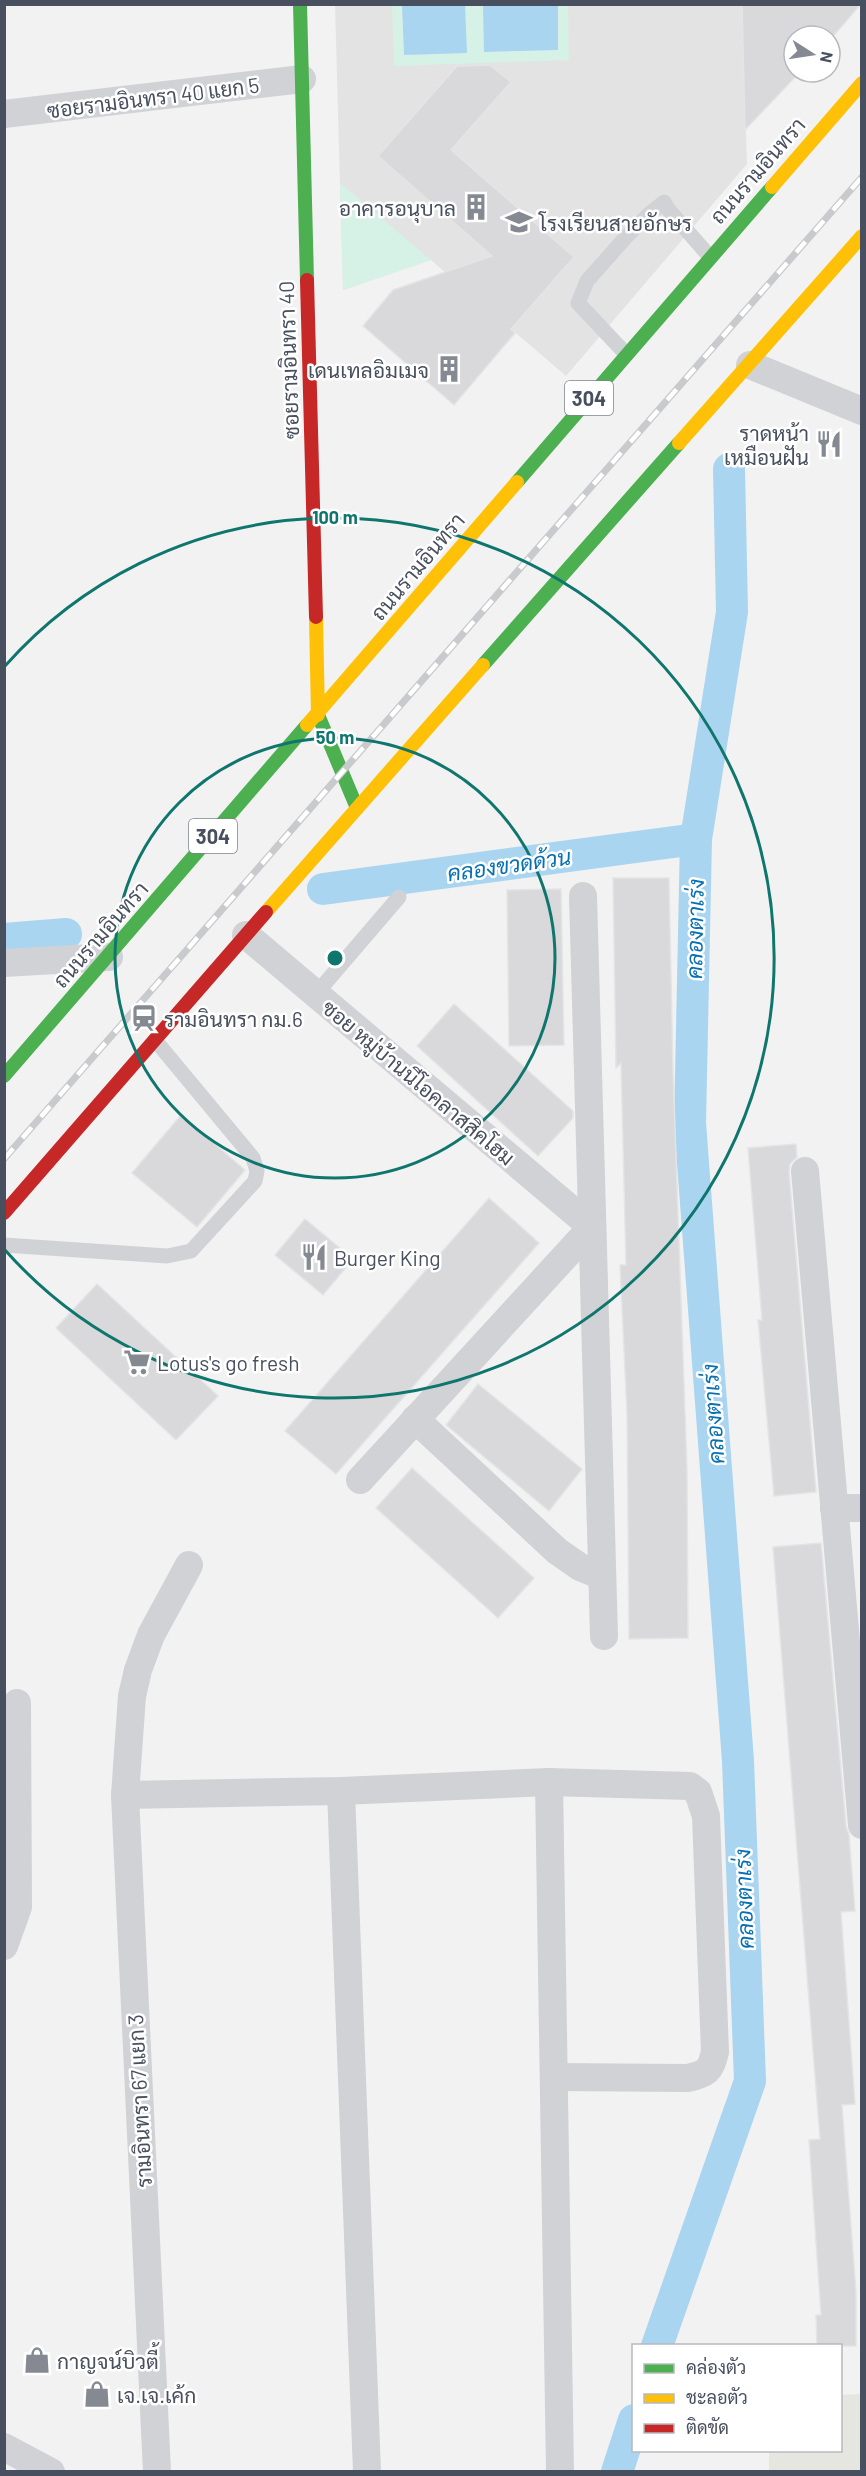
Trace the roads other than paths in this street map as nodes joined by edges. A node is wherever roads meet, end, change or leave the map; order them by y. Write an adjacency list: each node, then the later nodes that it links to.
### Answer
1 (300, 4): 2 (main road, ซอยรามอินทรา 40)
2 (302, 80): 4 (street, ซอยรามอินทรา 40 แยก 5); 10 (main road, ซอยรามอินทรา 40)
3 (861, 83): 6 (main road, ถนนรามอินทรา / 304)
4 (4, 114)
5 (861, 236): 8 (main road)
6 (710, 257): 7 (main road, ถนนรามอินทรา / 304); 7 (lane)
7 (626, 354): 10 (main road, ถนนรามอินทรา / 304)
8 (750, 365): 9 (street); 11 (main road)
9 (861, 411)
10 (318, 715): 11 (main road); 15 (main road, ถนนรามอินทรา / 304)
11 (357, 808): 14 (main road)
12 (583, 896): 22 (street)
13 (399, 897): 17 (lane)
14 (246, 935): 17 (street, ซอย หมู่บ้านนีโอคลาสสิคโฮม); 18 (main road)
15 (109, 957): 16 (street); 19 (main road, ถนนรามอินทรา / 304)
16 (4, 963)
17 (315, 995): 22 (street, ซอย หมู่บ้านนีโอคลาสสิคโฮม)
18 (155, 1040): 21 (main road); 23 (lane)
19 (4, 1076)
20 (805, 1171): 26 (street)
21 (4, 1213)
22 (592, 1227): 24 (street); 28 (street)
23 (4, 1245)
24 (415, 1419): 25 (street); 28 (street)
25 (360, 1480)
26 (848, 1508): 35 (street)
27 (189, 1565): 33 (street, รามอินทรา 67 แยก 3)
28 (602, 1576): 29 (street)
29 (604, 1635)
30 (17, 1703): 34 (street)
31 (549, 1782): 32 (street); 37 (street); 37 (street)
32 (341, 1791): 33 (street); 41 (street)
33 (125, 1795): 40 (street, รามอินทรา 67 แยก 3)
34 (11, 1801): 36 (street)
35 (861, 1825)
36 (4, 1946)
37 (554, 2077): 42 (street)
38 (4, 2447): 39 (street)
39 (51, 2472)
40 (157, 2472)
41 (367, 2472)
42 (560, 2472)

